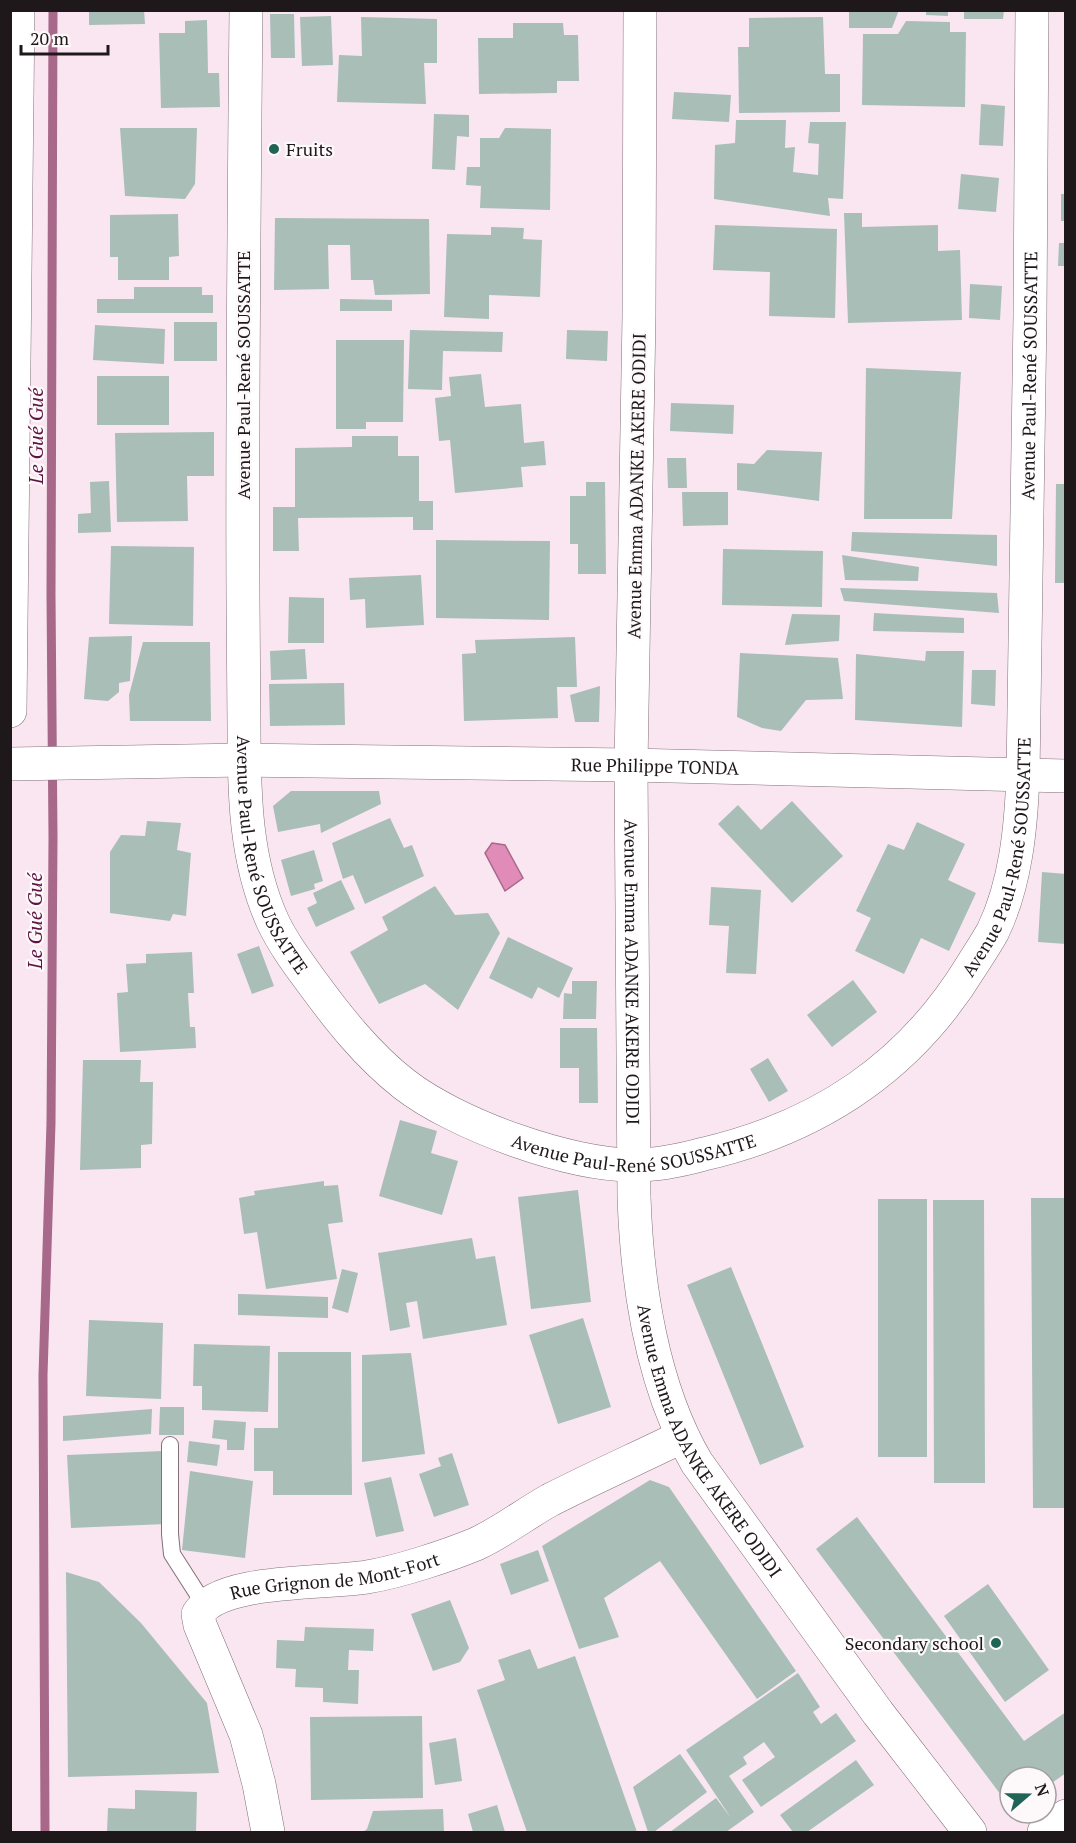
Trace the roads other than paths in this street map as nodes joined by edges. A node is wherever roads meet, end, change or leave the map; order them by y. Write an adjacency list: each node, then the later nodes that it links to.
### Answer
1 (18, 10): 5 (street)
2 (246, 10): 6 (street, Avenue Paul-René SOUSSATTE)
3 (640, 10): 8 (street, Avenue Emma ADANKE AKERE ODIDI)
4 (1032, 10): 9 (street, Avenue Paul-René SOUSSATTE)
5 (10, 711)
6 (244, 760): 7 (street, Rue Philippe TONDA); 8 (street, Rue Philippe TONDA); 11 (street, Avenue Paul-René SOUSSATTE)
7 (22, 764)
8 (631, 765): 9 (street, Rue Philippe TONDA); 11 (street, Avenue Emma ADANKE AKERE ODIDI)
9 (1023, 775): 10 (street, Rue Philippe TONDA); 11 (street, Avenue Paul-René SOUSSATTE)
10 (1065, 776)
11 (634, 1166): 12 (street, Avenue Emma ADANKE AKERE ODIDI)
12 (681, 1437): 14 (street, Rue Grignon de Mont-Fort); 17 (street, Avenue Emma ADANKE AKERE ODIDI)
13 (170, 1445): 14 (lane)
14 (204, 1604): 16 (street)
15 (1065, 1816): 18 (street)
16 (268, 1833)
17 (970, 1833)
18 (1044, 1833)

